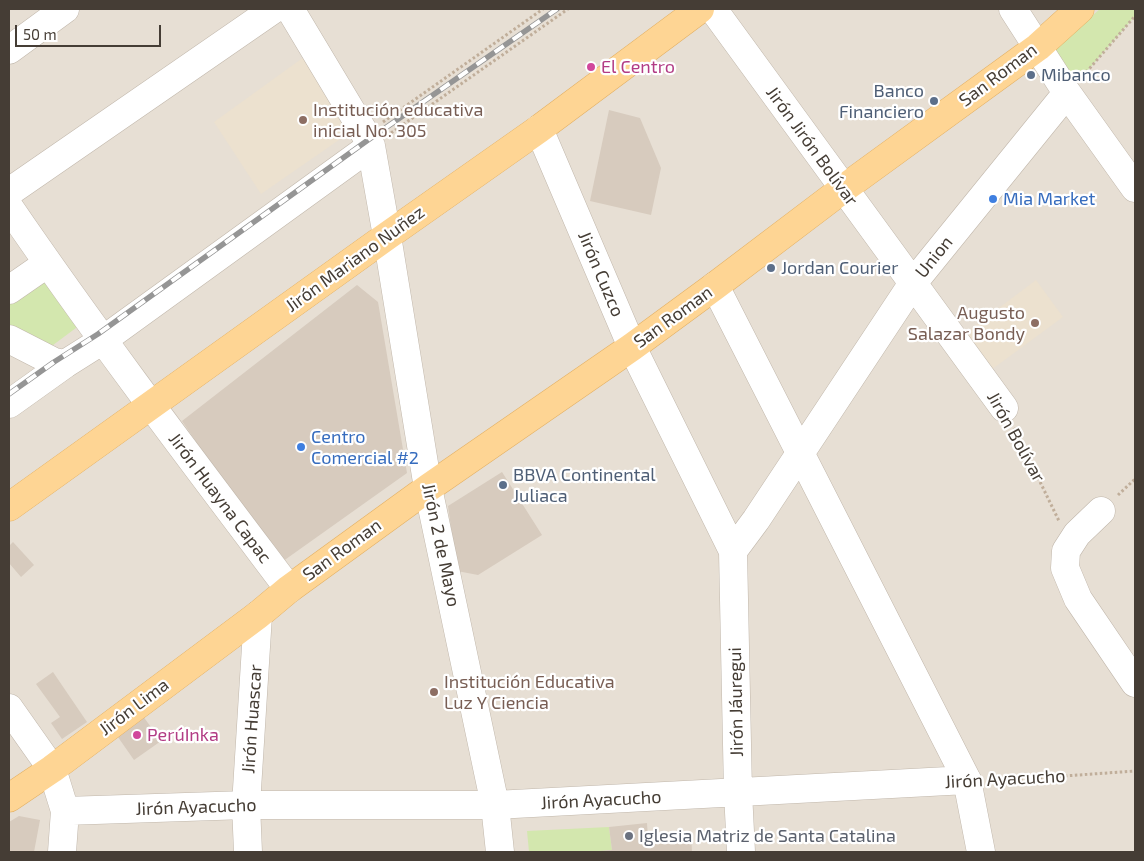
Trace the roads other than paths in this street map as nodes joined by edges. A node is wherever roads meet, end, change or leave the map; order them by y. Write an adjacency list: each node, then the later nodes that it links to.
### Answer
1 (65, 9): 9 (street)
2 (274, 9): 15 (street)
3 (290, 9): 12 (street, Jirón 2 de Mayo)
4 (700, 9): 11 (main road, Jirón Mariano Nuñez)
5 (712, 9): 14 (street, Jirón Jirón Bolívar)
6 (1013, 9): 8 (street)
7 (1080, 9): 8 (main road, San Roman)
8 (1038, 47): 10 (street); 14 (main road, San Roman)
9 (9, 50)
10 (1073, 86): 13 (street); 19 (street, Union)
11 (540, 129): 17 (main road, Jirón Mariano Nuñez); 24 (street, Jirón Cuzco)
12 (371, 146): 17 (street, Jirón 2 de Mayo); 23 (street)
13 (1135, 188)
14 (844, 189): 19 (street, Jirón Jirón Bolívar); 20 (main road, San Roman)
15 (9, 192)
16 (9, 207): 18 (street, Jirón Huayna Capac)
17 (387, 236): 27 (main road, Jirón Mariano Nuñez); 30 (street, Jirón 2 de Mayo)
18 (48, 263): 21 (street); 23 (street, Jirón Huayna Capac)
19 (913, 283): 28 (street, Jirón Bolívar); 29 (street, Union)
20 (716, 286): 24 (main road, San Roman); 29 (street)
21 (9, 290)
22 (9, 339): 25 (street)
23 (103, 340): 25 (street); 27 (street, Jirón Huayna Capac)
24 (632, 347): 30 (main road, San Roman); 33 (street, Jirón Cuzco)
25 (65, 364): 26 (street)
26 (9, 404)
27 (151, 406): 31 (main road, Jirón Mariano Nuñez); 34 (street, Jirón Huayna Capac)
28 (1004, 408)
29 (800, 454): 33 (street, Union); 39 (street)
30 (428, 488): 34 (main road, San Roman); 43 (street, Jirón 2 de Mayo)
31 (9, 507)
32 (1101, 511): 36 (street)
33 (733, 551): 40 (street, Jirón Jáuregui)
34 (289, 589): 35 (main road, San Roman)
35 (258, 615): 38 (main road, Jirón Lima); 42 (street, Jirón Huascar)
36 (1135, 683)
37 (9, 708): 38 (street)
38 (52, 769): 41 (main road, Jirón Lima); 44 (street)
39 (967, 780): 40 (street, Jirón Ayacucho); 49 (street)
40 (738, 792): 43 (street, Jirón Ayacucho); 48 (street, Jirón Jáuregui)
41 (9, 798)
42 (246, 805): 43 (street, Jirón Ayacucho); 44 (street, Jirón Ayacucho); 46 (street, Jirón Huascar)
43 (495, 805): 47 (street, Jirón 2 de Mayo)
44 (66, 811): 45 (street)
45 (62, 852)
46 (248, 852)
47 (500, 852)
48 (741, 852)
49 (981, 852)

